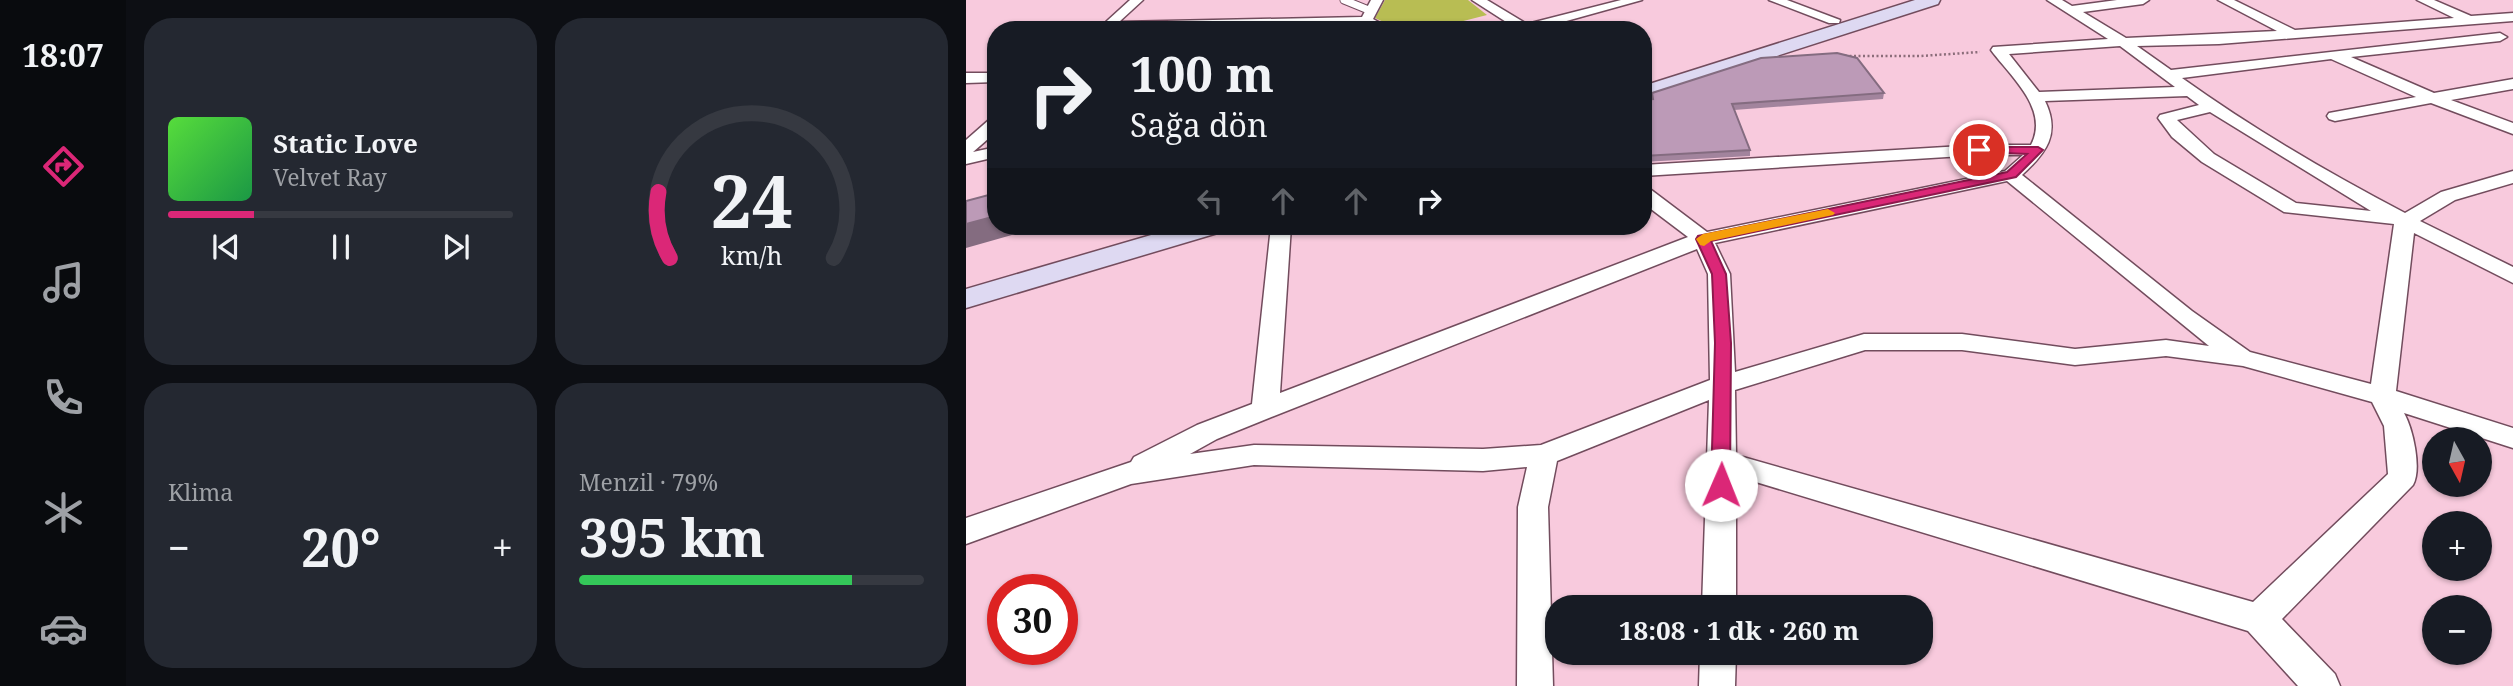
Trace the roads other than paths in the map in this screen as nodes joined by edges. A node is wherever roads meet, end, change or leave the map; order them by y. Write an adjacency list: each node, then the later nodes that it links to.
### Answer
1 (1137, 0): 18 (street)
2 (1343, 0): 15 (lane)
3 (1478, 0): 20 (street)
4 (1636, 0): 21 (street)
5 (1775, 0): 13 (street)
6 (1811, 0): 13 (street)
7 (1894, 0): 17 (main road)
8 (1932, 0): 32 (main road)
9 (2053, 0): 14 (street)
10 (2143, 0): 14 (street)
11 (2224, 0): 23 (street)
12 (2423, 0): 22 (street)
13 (1792, 5): 17 (street)
14 (2072, 10): 25 (street)
15 (1371, 11): 19 (street)
16 (2513, 17): 22 (street)
17 (1834, 20): 29 (main road)
18 (1112, 21)
19 (1302, 21)
20 (1509, 21)
21 (1553, 21)
22 (2471, 21): 23 (street); 24 (street)
23 (2294, 34): 25 (street); 26 (street)
24 (2506, 40): 26 (street)
25 (2123, 42): 27 (street); 34 (street)
26 (2334, 54): 27 (street); 35 (street)
27 (2167, 75): 33 (street)
28 (987, 77): 30 (street)
29 (1652, 77)
30 (966, 78)
31 (2513, 85): 35 (street)
32 (1652, 90)
33 (2190, 91): 34 (street); 36 (street)
34 (2037, 97): 41 (street)
35 (2434, 99): 37 (street); 38 (street)
36 (2212, 107): 48 (street); 48 (street)
37 (2335, 116)
38 (2513, 129)
39 (987, 131): 40 (street)
40 (966, 149)
41 (2038, 150): 44 (street); 45 (street)
42 (987, 154): 43 (street)
43 (966, 159)
44 (1652, 170)
45 (2011, 175): 52 (street); 56 (street)
46 (2513, 177): 48 (street)
47 (1652, 200): 52 (street)
48 (2405, 221): 53 (street); 58 (street)
49 (1125, 235): 54 (main road)
50 (1180, 235): 55 (main road)
51 (1280, 235): 59 (street)
52 (1703, 239): 57 (street); 59 (street)
53 (2513, 276)
54 (966, 281)
55 (966, 299)
56 (2244, 358): 57 (street); 58 (street)
57 (1722, 385): 61 (street); 62 (street)
58 (2382, 396): 60 (street); 66 (street)
59 (1265, 409): 63 (street)
60 (2513, 438)
61 (1544, 455): 63 (street); 68 (street)
62 (1721, 461): 65 (street); 66 (street)
63 (1128, 473): 64 (street)
64 (966, 531)
65 (1719, 595)
66 (2259, 620): 70 (street)
67 (1718, 665): 69 (street)
68 (1535, 686)
69 (1717, 686)
70 (2322, 686)

